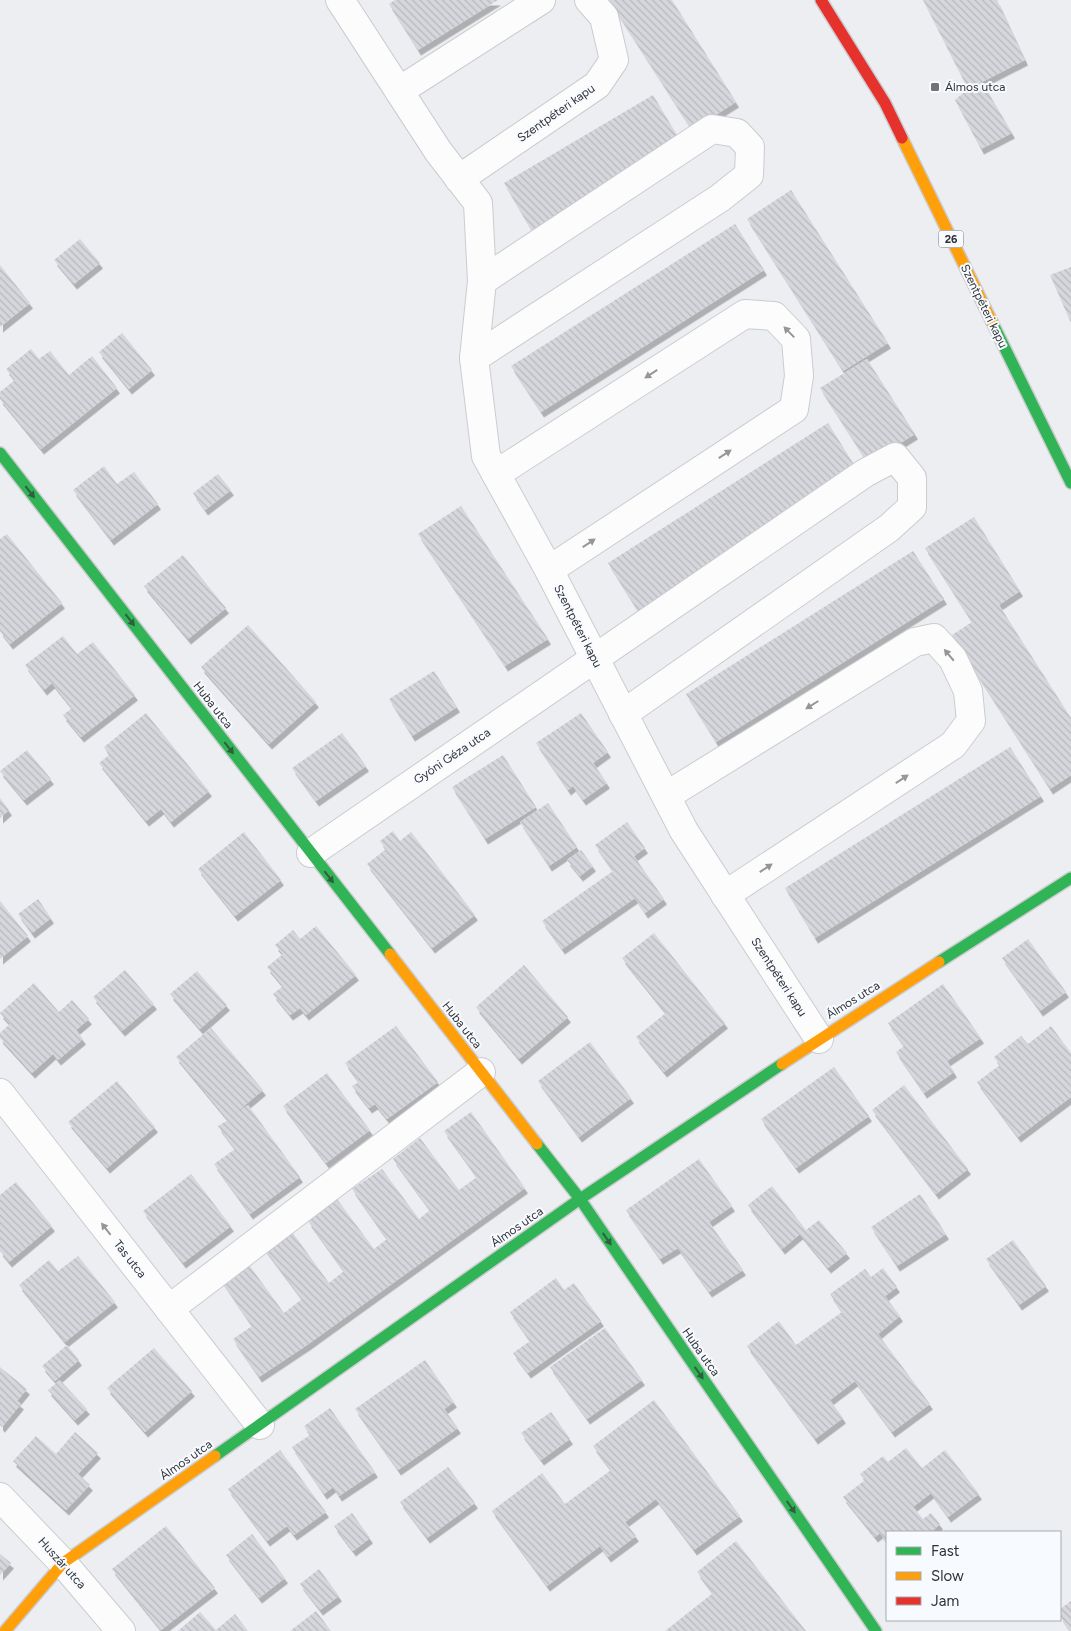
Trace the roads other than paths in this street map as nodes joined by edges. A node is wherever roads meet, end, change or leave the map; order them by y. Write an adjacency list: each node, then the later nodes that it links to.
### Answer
1 (541, 0): 5 (street)
2 (589, 0): 6 (street, Szentpéteri kapu)
3 (821, 0): 11 (street, Szentpéteri kapu / 26)
4 (343, 1): 5 (street, Szentpéteri kapu)
5 (399, 91): 6 (street, Szentpéteri kapu)
6 (460, 179): 7 (street, Szentpéteri kapu)
7 (482, 281): 8 (street, Szentpéteri kapu); 8 (street)
8 (474, 358): 10 (street, Szentpéteri kapu)
9 (0, 454): 16 (street, Huba utca, one-way to 16)
10 (496, 474): 12 (street, Szentpéteri kapu); 12 (street, one-way to 10)
11 (1071, 483)
12 (549, 570): 13 (street, Szentpéteri kapu)
13 (594, 658): 14 (street, Szentpéteri kapu); 14 (street, Gyóni Géza utca); 16 (street, Gyóni Géza utca)
14 (623, 714): 15 (street, Szentpéteri kapu)
15 (666, 796): 18 (street, Szentpéteri kapu); 18 (street, one-way to 15)
16 (311, 853): 20 (street, Huba utca, one-way to 20)
17 (1071, 878): 19 (street, Álmos utca)
18 (725, 895): 19 (street, Szentpéteri kapu)
19 (819, 1039): 22 (street, Álmos utca)
20 (481, 1072): 22 (street, Huba utca); 23 (street)
21 (0, 1093): 23 (street, Tas utca, one-way to 21)
22 (580, 1199): 24 (street, Álmos utca); 29 (street, Huba utca, one-way to 29)
23 (169, 1309): 24 (street, Tas utca)
24 (260, 1425): 26 (street, Álmos utca)
25 (0, 1498): 26 (street, Huszár utca)
26 (63, 1563): 27 (street, Álmos utca); 28 (street, Huszár utca)
27 (5, 1631)
28 (121, 1631)
29 (876, 1631)

